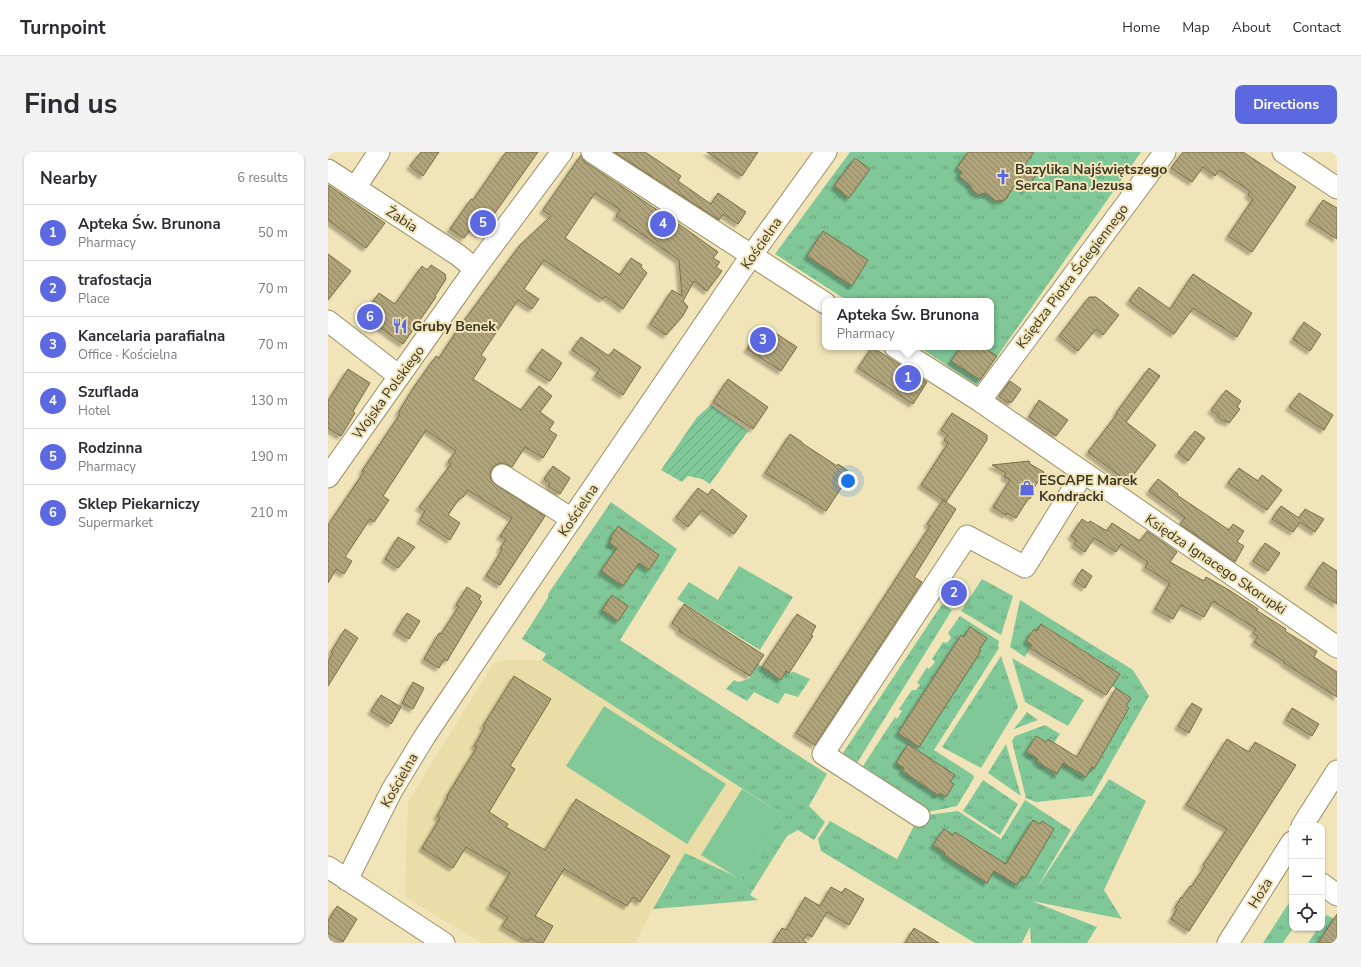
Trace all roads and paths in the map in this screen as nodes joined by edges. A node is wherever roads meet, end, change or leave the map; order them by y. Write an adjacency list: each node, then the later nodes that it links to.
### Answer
1 (379, 152): 8 (street)
2 (562, 152): 11 (street, Wojska Polskiego)
3 (592, 152): 10 (street)
4 (826, 152): 10 (street, Kościelna)
5 (1165, 152): 16 (street, Księdza Piotra Ściegiennego)
6 (1282, 152): 9 (street)
7 (328, 170): 8 (street, Żabia)
8 (355, 188): 11 (street, Żabia)
9 (1337, 188)
10 (751, 256): 12 (street); 20 (street, Kościelna)
11 (476, 269): 15 (street, Wojska Polskiego)
12 (822, 301)
13 (328, 321): 15 (street)
14 (900, 350): 16 (street, Księdza Ignacego Skorupki)
15 (399, 376): 19 (street, Wojska Polskiego)
16 (980, 401): 17 (street, Księdza Ignacego Skorupki)
17 (1083, 473): 21 (street, Księdza Ignacego Skorupki); 23 (street)
18 (502, 475): 20 (street)
19 (328, 477)
20 (572, 519): 27 (street, Kościelna)
21 (1337, 647)
22 (1337, 771): 24 (street)
23 (919, 816)
24 (1304, 823)
25 (1289, 854): 31 (street, Hoża)
26 (328, 867): 27 (street)
27 (347, 880): 30 (street)
28 (1325, 886): 29 (street)
29 (1337, 895)
30 (444, 943)
31 (1228, 943)

